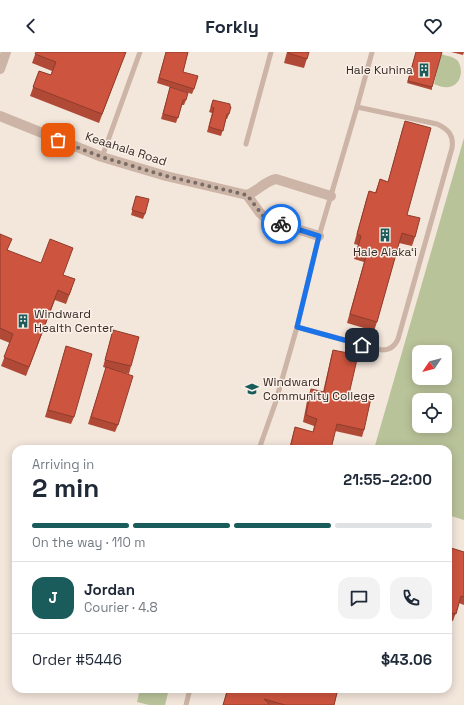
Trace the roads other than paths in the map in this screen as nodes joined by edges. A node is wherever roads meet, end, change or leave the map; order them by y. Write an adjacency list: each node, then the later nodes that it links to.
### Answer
1 (6, 52): 5 (street)
2 (140, 52): 9 (lane)
3 (271, 52): 8 (lane)
4 (372, 52): 6 (lane)
5 (0, 69)
6 (357, 107): 11 (lane); 13 (lane)
7 (0, 116): 9 (street, Keaahala Road)
8 (246, 144)
9 (102, 157): 10 (street, Keaahala Road)
10 (247, 195): 11 (street); 12 (street)
11 (331, 196): 12 (lane)
12 (319, 236): 13 (lane)
13 (297, 327): 14 (lane)
14 (260, 445)
15 (189, 693): 16 (lane)
16 (186, 705)

